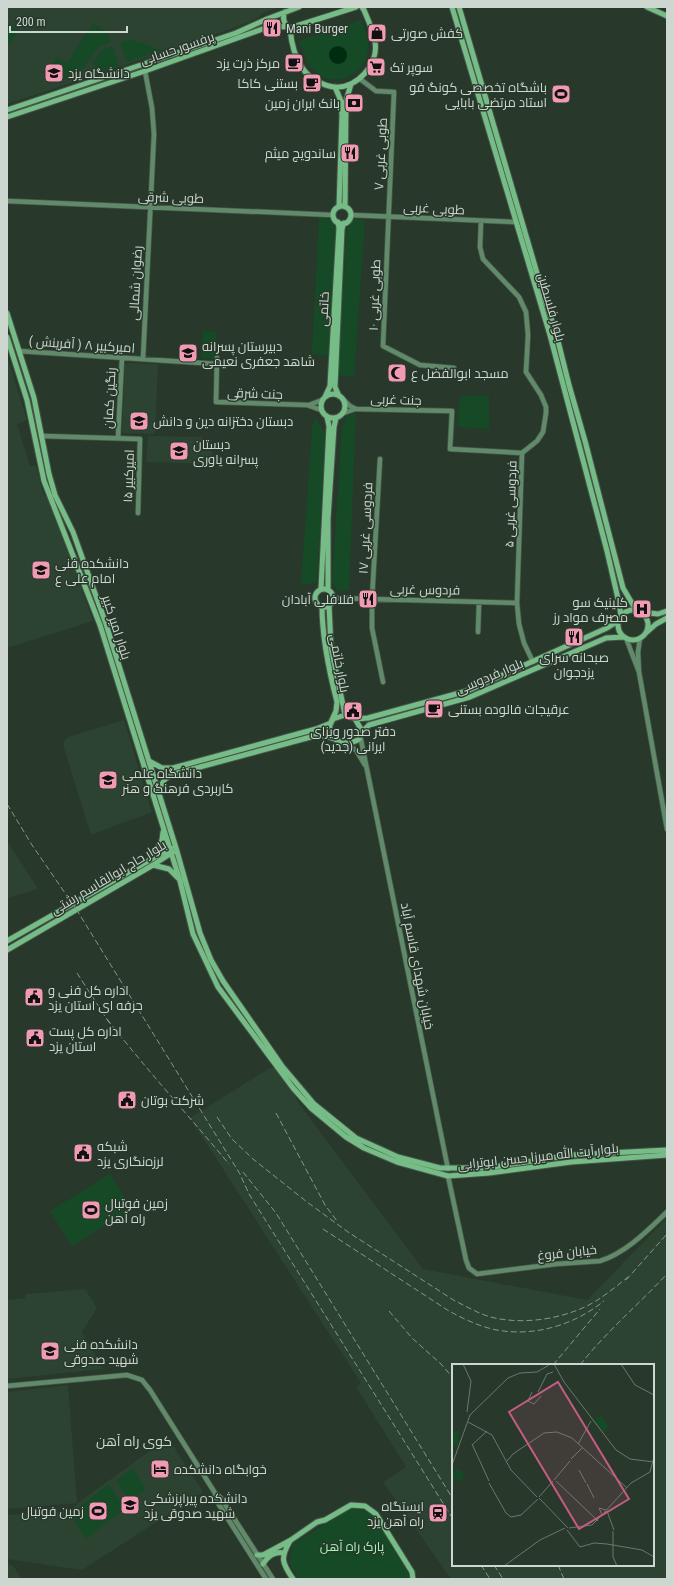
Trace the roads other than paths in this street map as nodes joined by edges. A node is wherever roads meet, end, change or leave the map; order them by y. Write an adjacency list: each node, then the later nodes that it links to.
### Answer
1 (299, 7): 7 (main road, پرفسور حسابی)
2 (356, 7): 9 (main road, پرفسور حسابی)
3 (362, 7): 11 (main road)
4 (452, 7): 25 (main road, بلوار فلسطین)
5 (459, 7): 28 (main road, بلوار فلسطین)
6 (647, 7): 8 (main road)
7 (287, 10): 9 (main road); 14 (main road, پرفسور حسابی)
8 (667, 16)
9 (288, 27): 10 (main road, پرفسور حسابی); 13 (main road)
10 (144, 71): 15 (main road, پرفسور حسابی); 17 (street, رضوان شمالی)
11 (360, 79): 12 (main road); 22 (street, طوبی غربی ۷)
12 (351, 84): 13 (main road); 19 (main road)
13 (335, 87): 18 (main road)
14 (7, 110)
15 (7, 117)
16 (7, 201): 17 (street, طوبی شرقی)
17 (150, 207): 20 (street, طوبی شرقی); 34 (street, رضوان شمالی)
18 (339, 207): 19 (main road); 20 (main road)
19 (345, 207): 21 (main road)
20 (333, 215): 24 (main road)
21 (351, 215): 22 (street, طوبی غربی); 26 (main road)
22 (388, 217): 23 (street, طوبی غربی); 36 (street, طوبی غربی ۱۰)
23 (481, 221): 25 (street, طوبی غربی); 47 (street, فردوسی غربی ۵)
24 (338, 222): 26 (main road); 38 (main road, خاتمی)
25 (516, 222): 29 (main road, بلوار فلسطین)
26 (344, 223): 37 (main road, خاتمی)
27 (7, 313): 31 (main road, بلوار امیر کبیر)
28 (556, 333): 29 (main road); 53 (main road, بلوار فلسطین)
29 (550, 335): 57 (main road, بلوار فلسطین)
30 (7, 337): 76 (main road, بلوار امیر کبیر)
31 (19, 351): 32 (street, امیرکبیر ۸ ( آفرینش )); 45 (main road, بلوار امیر کبیر)
32 (122, 358): 34 (street, امیرکبیر ۸ ( آفرینش )); 46 (street, رنگین کمان)
33 (218, 358): 35 (street, جنت شرقی)
34 (143, 359): 35 (street)
35 (217, 364): 39 (street, جنت شرقی)
36 (454, 368)
37 (341, 397): 38 (main road); 40 (street, جنت غربی); 42 (main road)
38 (324, 398): 39 (street); 41 (main road)
39 (307, 405): 41 (street)
40 (356, 409): 42 (street); 47 (street, جنت غربی)
41 (321, 410): 43 (main road)
42 (344, 413): 44 (main road)
43 (327, 417): 44 (main road); 50 (main road)
44 (336, 418): 51 (main road)
45 (42, 436): 46 (street); 75 (main road, بلوار امیر کبیر)
46 (118, 438): 49 (street, امیرکبیر ۱۵)
47 (522, 453): 56 (street, فردوسی غربی ۵)
48 (380, 458): 54 (street, فردوسی غربی ۱۷)
49 (138, 513)
50 (321, 589): 51 (main road); 58 (main road)
51 (328, 590): 52 (main road)
52 (333, 598): 54 (street, فردوس غربی); 59 (main road)
53 (627, 598): 57 (main road); 60 (main road, بلوار فلسطین)
54 (372, 599): 55 (street, فردوس غربی); 74 (street, فردوسی غربی ۱۷)
55 (479, 602): 56 (street, فردوس غربی); 67 (street)
56 (517, 602): 72 (street, فردوسی غربی ۵)
57 (619, 603): 64 (main road, بلوار فلسطین)
58 (322, 606): 59 (main road); 79 (main road, بلوار خاتمی)
59 (329, 606): 77 (main road, بلوار خاتمی)
60 (639, 611): 62 (main road); 64 (main road); 68 (main road)
61 (667, 611): 62 (main road)
62 (654, 614): 65 (main road)
63 (667, 618): 65 (main road)
64 (620, 619): 66 (main road, بلوار فردوسی); 69 (main road)
65 (656, 624): 68 (main road)
66 (604, 630): 70 (main road); 72 (main road, بلوار فردوسی)
67 (478, 632)
68 (645, 634): 71 (main road)
69 (625, 637): 70 (main road, بلوار فردوسی); 71 (main road); 73 (street)
70 (606, 638): 80 (main road, بلوار فردوسی)
71 (640, 638): 73 (street)
72 (533, 662): 78 (main road, بلوار فردوسی)
73 (639, 672): 86 (street)
74 (383, 682)
75 (125, 686): 76 (main road); 83 (main road, بلوار امیر کبیر)
76 (119, 688): 87 (main road, بلوار امیر کبیر)
77 (345, 715): 78 (main road); 79 (main road)
78 (355, 719): 80 (main road)
79 (331, 722): 81 (main road); 83 (main road)
80 (361, 734): 82 (main road); 84 (street, خیابان شهدای قاسم آباد)
81 (335, 739): 82 (main road); 85 (main road)
82 (344, 744): 84 (street)
83 (149, 761): 85 (main road, بلوار امیر کبیر)
84 (367, 767): 98 (street, خیابان شهدای قاسم آباد)
85 (158, 791): 89 (main road, بلوار امیر کبیر)
86 (667, 829)
87 (164, 830): 88 (main road, بلوار امیر کبیر); 91 (main road)
88 (169, 847): 89 (main road, بلوار حاج ابوالقاسم رشتی); 90 (main road, بلوار امیر کبیر); 91 (main road, بلوار حاج ابوالقاسم رشتی)
89 (176, 848): 90 (main road, بلوار حاج ابوالقاسم رشتی); 93 (main road, بلوار امیر کبیر)
90 (172, 854): 92 (main road, بلوار حاج ابوالقاسم رشتی); 93 (main road, بلوار امیر کبیر)
91 (150, 859): 94 (main road, بلوار حاج ابوالقاسم رشتی)
92 (153, 866): 93 (main road); 95 (main road, بلوار حاج ابوالقاسم رشتی)
93 (183, 880): 98 (main road, بلوار آیت الله میرزا حسن ابوترابی); 99 (main road, بلوار آیت الله میرزا حسن ابوترابی)
94 (7, 941)
95 (7, 950)
96 (667, 1150): 98 (main road, بلوار آیت الله میرزا حسن ابوترابی)
97 (667, 1155): 99 (main road, بلوار آیت الله میرزا حسن ابوترابی)
98 (448, 1169): 99 (main road)
99 (448, 1176): 100 (street, خیابان فروغ)
100 (667, 1212)
101 (7, 1386): 102 (street)
102 (215, 1493): 105 (street); 107 (street)
103 (291, 1540): 104 (main road); 105 (main road); 110 (main road)
104 (284, 1553): 106 (main road); 109 (main road)
105 (257, 1555): 106 (street)
106 (263, 1564): 108 (street)
107 (266, 1579)
108 (272, 1579)
109 (293, 1579)
110 (413, 1579)

